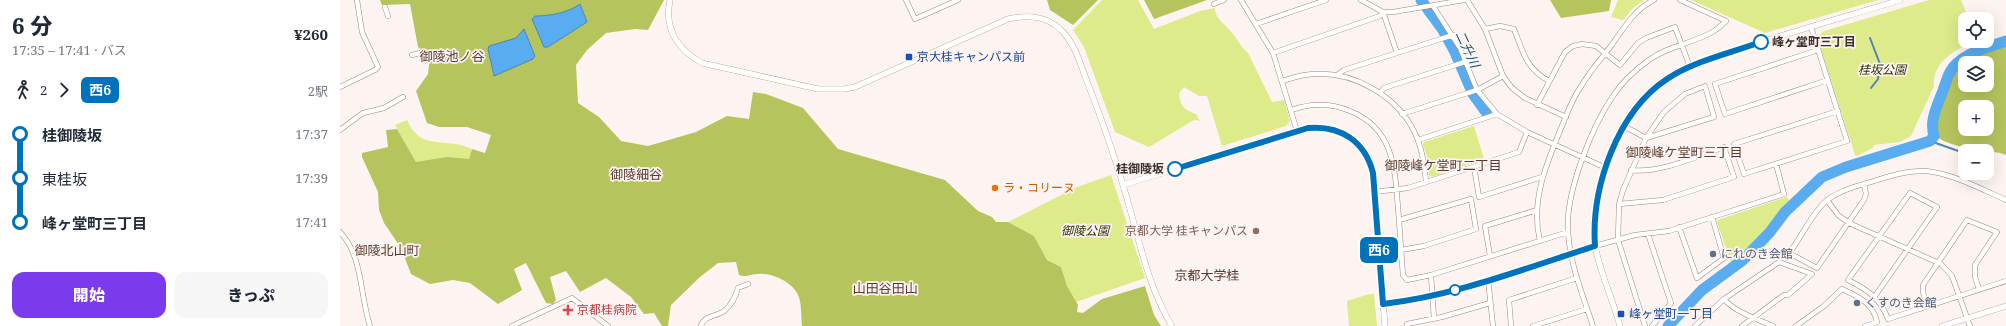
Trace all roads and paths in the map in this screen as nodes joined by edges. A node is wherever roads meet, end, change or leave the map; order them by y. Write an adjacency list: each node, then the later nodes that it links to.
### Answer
1 (357, 0): 36 (street)
2 (670, 0): 61 (street)
3 (906, 0): 4 (street)
4 (958, 0)
5 (1224, 0): 13 (street)
6 (1242, 0): 18 (street)
7 (1326, 0): 18 (street)
8 (1361, 0): 16 (street)
9 (1466, 0): 14 (street); 20 (street)
10 (1654, 0): 27 (street)
11 (1680, 0): 22 (street)
12 (1900, 0): 19 (street)
13 (1214, 4)
14 (1433, 6): 16 (street); 21 (street)
15 (385, 7): 17 (street)
16 (1383, 12): 25 (street); 26 (street)
17 (388, 16)
18 (1256, 24): 25 (street)
19 (1811, 27): 23 (street); 30 (street)
20 (1485, 29): 32 (street); 35 (street)
21 (1453, 35): 26 (street); 29 (street)
22 (1682, 44): 27 (street); 30 (street); 53 (street)
23 (1818, 50): 33 (street); 33 (street)
24 (420, 53): 28 (street)
25 (1273, 53): 34 (street)
26 (1397, 53): 31 (street)
27 (1606, 53): 35 (street); 45 (street)
28 (412, 55)
29 (1465, 62): 37 (street); 38 (street)
30 (1690, 67): 46 (street)
31 (1337, 75): 34 (street); 38 (street)
32 (1503, 76): 37 (street); 40 (street)
33 (1828, 80): 42 (street)
34 (1282, 81): 41 (street)
35 (1549, 81): 40 (street)
36 (340, 87)
37 (1477, 90): 43 (street); 44 (street)
38 (1380, 93): 43 (street)
39 (403, 97): 47 (street)
40 (1537, 105): 45 (street)
41 (1291, 110): 48 (street); 62 (street)
42 (1838, 111): 54 (street); 54 (street)
43 (1402, 114): 51 (street)
44 (1497, 114): 49 (street); 51 (street)
45 (1566, 117): 52 (street)
46 (1624, 126): 50 (street); 56 (street)
47 (340, 130)
48 (1297, 131): 61 (street); 63 (street)
49 (1527, 132): 52 (street); 55 (street)
50 (1646, 138): 50 (street); 57 (street)
51 (1418, 140): 59 (street)
52 (1554, 145): 53 (street); 58 (street)
53 (1583, 158): 56 (street); 73 (street)
54 (1776, 164): 68 (street)
55 (1474, 167): 58 (street); 59 (street)
56 (1606, 168): 78 (street)
57 (1631, 170): 66 (street); 66 (street)
58 (1542, 177): 67 (street)
59 (1426, 182): 62 (street)
60 (1864, 184): 64 (street); 65 (street); 70 (street)
61 (1123, 185): 106 (street)
62 (1397, 189): 63 (street); 69 (street)
63 (1374, 192): 95 (street)
64 (1826, 200): 70 (street); 70 (street)
65 (2006, 200)
66 (1620, 204): 76 (street)
67 (1537, 210): 77 (street); 82 (street)
68 (1712, 217): 71 (street); 71 (street)
69 (1399, 220): 79 (street); 79 (street)
70 (1849, 223): 75 (street)
71 (1679, 227): 74 (street)
72 (340, 232): 102 (street)
73 (1568, 232): 77 (street); 81 (street)
74 (1648, 234): 76 (street); 115 (street)
75 (1878, 236): 80 (street); 80 (street); 91 (street)
76 (1618, 240): 78 (street); 114 (street)
77 (1540, 241): 82 (street)
78 (1595, 246): 81 (street); 113 (street)
79 (1401, 250): 84 (street)
80 (1908, 250): 83 (street); 91 (street)
81 (1572, 254): 85 (street); 86 (street)
82 (1490, 256): 84 (street)
83 (1937, 263): 89 (street); 92 (street); 96 (street)
84 (1431, 275): 90 (street)
85 (1577, 278): 98 (street); 110 (street)
86 (1488, 280): 90 (street); 94 (street)
87 (2006, 281): 89 (street)
88 (748, 284): 105 (street)
89 (1979, 290): 92 (street)
90 (1432, 296): 95 (street); 101 (street)
91 (1875, 296): 96 (street)
92 (1959, 296): 96 (street); 100 (street)
93 (1724, 300): 99 (street); 99 (street); 116 (street)
94 (1490, 303): 101 (street); 109 (street)
95 (1383, 304): 107 (street)
96 (1927, 306)
97 (2006, 306): 100 (street)
98 (1587, 309): 111 (street); 112 (street)
99 (1753, 317): 117 (street); 118 (street)
100 (1967, 318): 121 (street); 122 (street)
101 (1434, 319): 108 (street)
102 (370, 326)
103 (512, 326): 104 (street)
104 (608, 326)
105 (701, 326)
106 (1172, 326)
107 (1385, 326)
108 (1407, 326)
109 (1493, 326)
110 (1511, 326)
111 (1533, 326)
112 (1593, 326)
113 (1620, 326)
114 (1645, 326)
115 (1652, 326)
116 (1695, 326)
117 (1742, 326)
118 (1773, 326)
119 (1796, 326): 120 (street)
120 (1865, 326)
121 (1942, 326)
122 (1970, 326)

